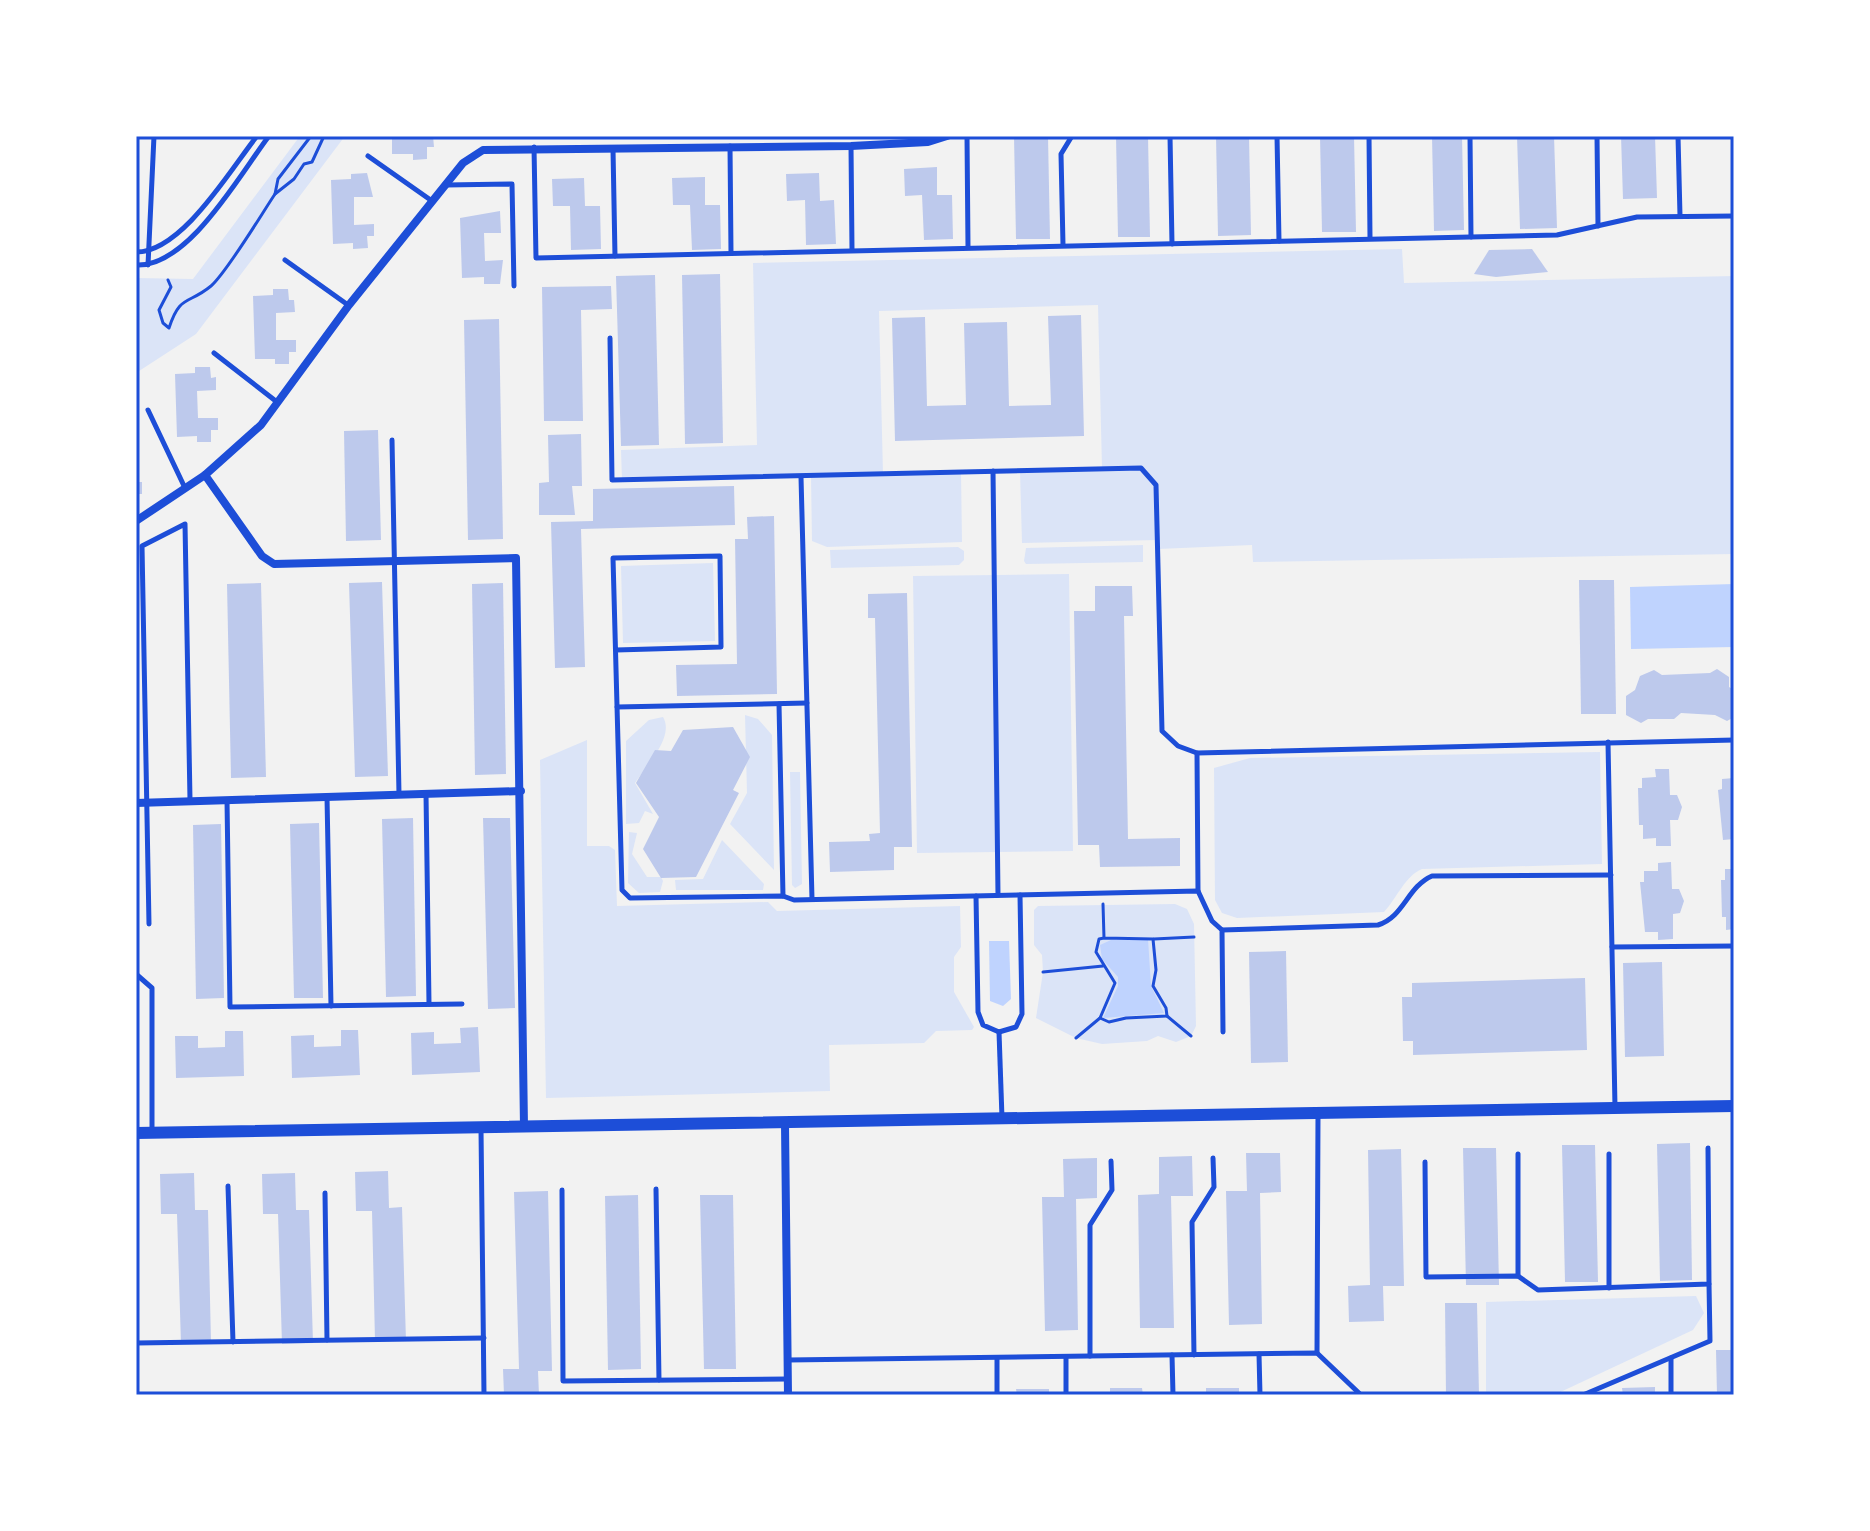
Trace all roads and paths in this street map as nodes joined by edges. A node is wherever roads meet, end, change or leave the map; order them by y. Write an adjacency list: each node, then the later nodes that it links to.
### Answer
1 (154, 136): 34 (lane)
2 (257, 136): 34 (lane)
3 (269, 136): 39 (lane)
4 (311, 136): 21 (path)
5 (324, 136): 21 (path)
6 (947, 136): 16 (street)
7 (967, 136): 31 (lane)
8 (1072, 136): 30 (lane)
9 (1170, 136): 29 (lane)
10 (1277, 136): 28 (lane)
11 (1369, 136): 27 (lane)
12 (1470, 136): 26 (lane)
13 (1597, 136): 25 (lane)
14 (1678, 136): 23 (lane)
15 (730, 146): 16 (street); 18 (street); 35 (lane)
16 (851, 146): 32 (lane)
17 (534, 147): 18 (street); 20 (street); 36 (lane)
18 (613, 147): 36 (lane)
19 (368, 156): 22 (lane)
20 (445, 185): 22 (street); 41 (lane)
21 (275, 194): 40 (path)
22 (433, 202): 42 (street)
23 (1680, 216): 24 (lane); 25 (lane)
24 (1734, 216)
25 (1598, 226): 26 (lane)
26 (1471, 237): 27 (lane)
27 (1370, 238): 28 (lane)
28 (1279, 241): 29 (lane)
29 (1172, 244): 30 (lane)
30 (1063, 245): 31 (lane)
31 (968, 247): 32 (lane)
32 (852, 250): 35 (lane)
33 (136, 252): 34 (lane)
34 (149, 252): 39 (lane)
35 (731, 253): 36 (lane)
36 (615, 256)
37 (285, 260): 42 (lane)
38 (136, 265): 39 (lane)
39 (148, 265)
40 (168, 280)
41 (514, 286)
42 (349, 305): 45 (street)
43 (610, 338): 50 (lane)
44 (214, 353): 45 (lane)
45 (278, 403): 49 (street)
46 (148, 410): 51 (lane)
47 (392, 440): 53 (lane)
48 (993, 471): 50 (lane); 60 (lane); 70 (lane)
49 (205, 475): 51 (street); 53 (street)
50 (801, 477): 55 (lane)
51 (185, 489): 52 (street)
52 (136, 521)
53 (394, 562): 61 (street); 63 (lane)
54 (616, 650): 54 (lane); 57 (lane)
55 (807, 703): 56 (lane); 74 (lane)
56 (779, 704): 57 (lane); 72 (lane)
57 (617, 707): 72 (lane)
58 (1734, 740): 59 (lane)
59 (1608, 742): 60 (lane); 68 (lane)
60 (1197, 753): 69 (lane)
61 (521, 791): 62 (street); 100 (street)
62 (426, 793): 63 (street); 86 (lane)
63 (399, 794): 64 (street)
64 (327, 796): 65 (street); 88 (lane)
65 (227, 799): 66 (street); 88 (lane)
66 (190, 800): 67 (street); 67 (lane)
67 (141, 803): 76 (lane)
68 (1611, 875): 77 (lane); 82 (lane)
69 (1198, 891): 71 (lane); 77 (lane)
70 (998, 895): 71 (lane); 73 (lane)
71 (1020, 895): 91 (lane)
72 (783, 896): 74 (lane)
73 (976, 896): 74 (lane); 91 (lane)
74 (812, 899)
75 (1103, 904): 79 (path)
76 (149, 924)
77 (1222, 930): 92 (lane)
78 (1194, 937): 80 (path)
79 (1104, 938): 80 (path); 83 (path)
80 (1153, 939): 89 (path)
81 (1734, 946): 82 (lane)
82 (1612, 947): 96 (lane)
83 (1105, 966): 84 (path); 90 (path)
84 (1043, 972)
85 (136, 974): 102 (lane)
86 (429, 1004): 87 (lane); 88 (lane)
87 (462, 1004)
88 (331, 1006)
89 (1167, 1016): 90 (path); 93 (path)
90 (1100, 1018): 94 (path)
91 (999, 1032): 98 (lane)
92 (1223, 1032)
93 (1191, 1036)
94 (1076, 1038)
95 (1734, 1106): 96 (street)
96 (1615, 1107): 97 (street)
97 (1318, 1113): 98 (street); 121 (lane)
98 (1002, 1118): 99 (street)
99 (785, 1124): 100 (street); 129 (street)
100 (524, 1127): 101 (street)
101 (481, 1128): 102 (street); 117 (lane)
102 (152, 1132): 103 (street)
103 (136, 1133)
104 (1708, 1148): 115 (lane)
105 (1518, 1154): 114 (lane)
106 (1609, 1154): 116 (lane)
107 (1213, 1158): 124 (lane)
108 (1111, 1161): 125 (lane)
109 (1425, 1162): 114 (lane)
110 (228, 1186): 119 (lane)
111 (656, 1189): 131 (lane)
112 (562, 1190): 131 (lane)
113 (325, 1193): 118 (lane)
114 (1518, 1276): 116 (lane)
115 (1709, 1284): 116 (lane); 128 (lane)
116 (1609, 1288)
117 (484, 1338): 118 (lane); 133 (lane)
118 (327, 1340): 119 (lane)
119 (233, 1342): 120 (lane)
120 (136, 1343)
121 (1317, 1353): 122 (lane); 132 (lane)
122 (1259, 1354): 124 (lane); 138 (lane)
123 (1172, 1355): 124 (lane); 125 (lane); 137 (lane)
124 (1194, 1355)
125 (1090, 1356): 126 (lane)
126 (1066, 1357): 127 (lane); 136 (lane)
127 (997, 1358): 129 (lane); 135 (lane)
128 (1671, 1358): 141 (lane); 142 (lane)
129 (788, 1360): 130 (street)
130 (788, 1379): 131 (lane); 134 (street)
131 (659, 1380)
132 (1353, 1387): 139 (lane); 140 (lane)
133 (484, 1395)
134 (788, 1395)
135 (997, 1395)
136 (1066, 1395)
137 (1173, 1395)
138 (1260, 1395)
139 (1353, 1395)
140 (1361, 1395)
141 (1583, 1395)
142 (1671, 1395)

